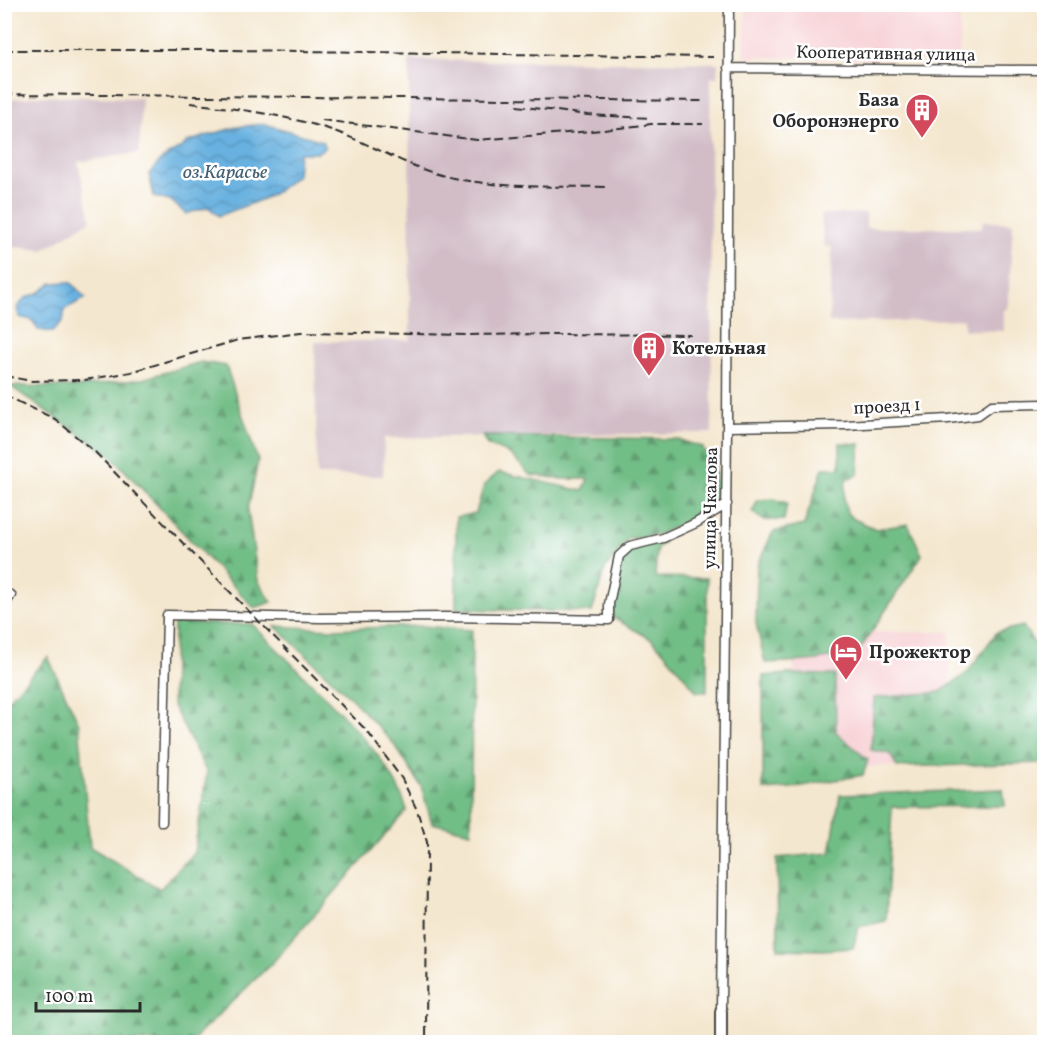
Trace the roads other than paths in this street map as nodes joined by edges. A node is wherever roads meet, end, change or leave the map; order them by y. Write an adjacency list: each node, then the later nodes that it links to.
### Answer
1 (729, 4): 2 (street, улица Чкалова)
2 (728, 68): 3 (street, Кооперативная улица); 5 (street, улица Чкалова)
3 (1044, 70)
4 (1044, 404): 5 (street, проезд 1)
5 (727, 427): 6 (street, улица Чкалова)
6 (726, 504): 9 (street); 10 (street, улица Чкалова)
7 (11, 595): 8 (street)
8 (4, 606)
9 (162, 822)
10 (721, 1011): 11 (street)
11 (721, 1042)

